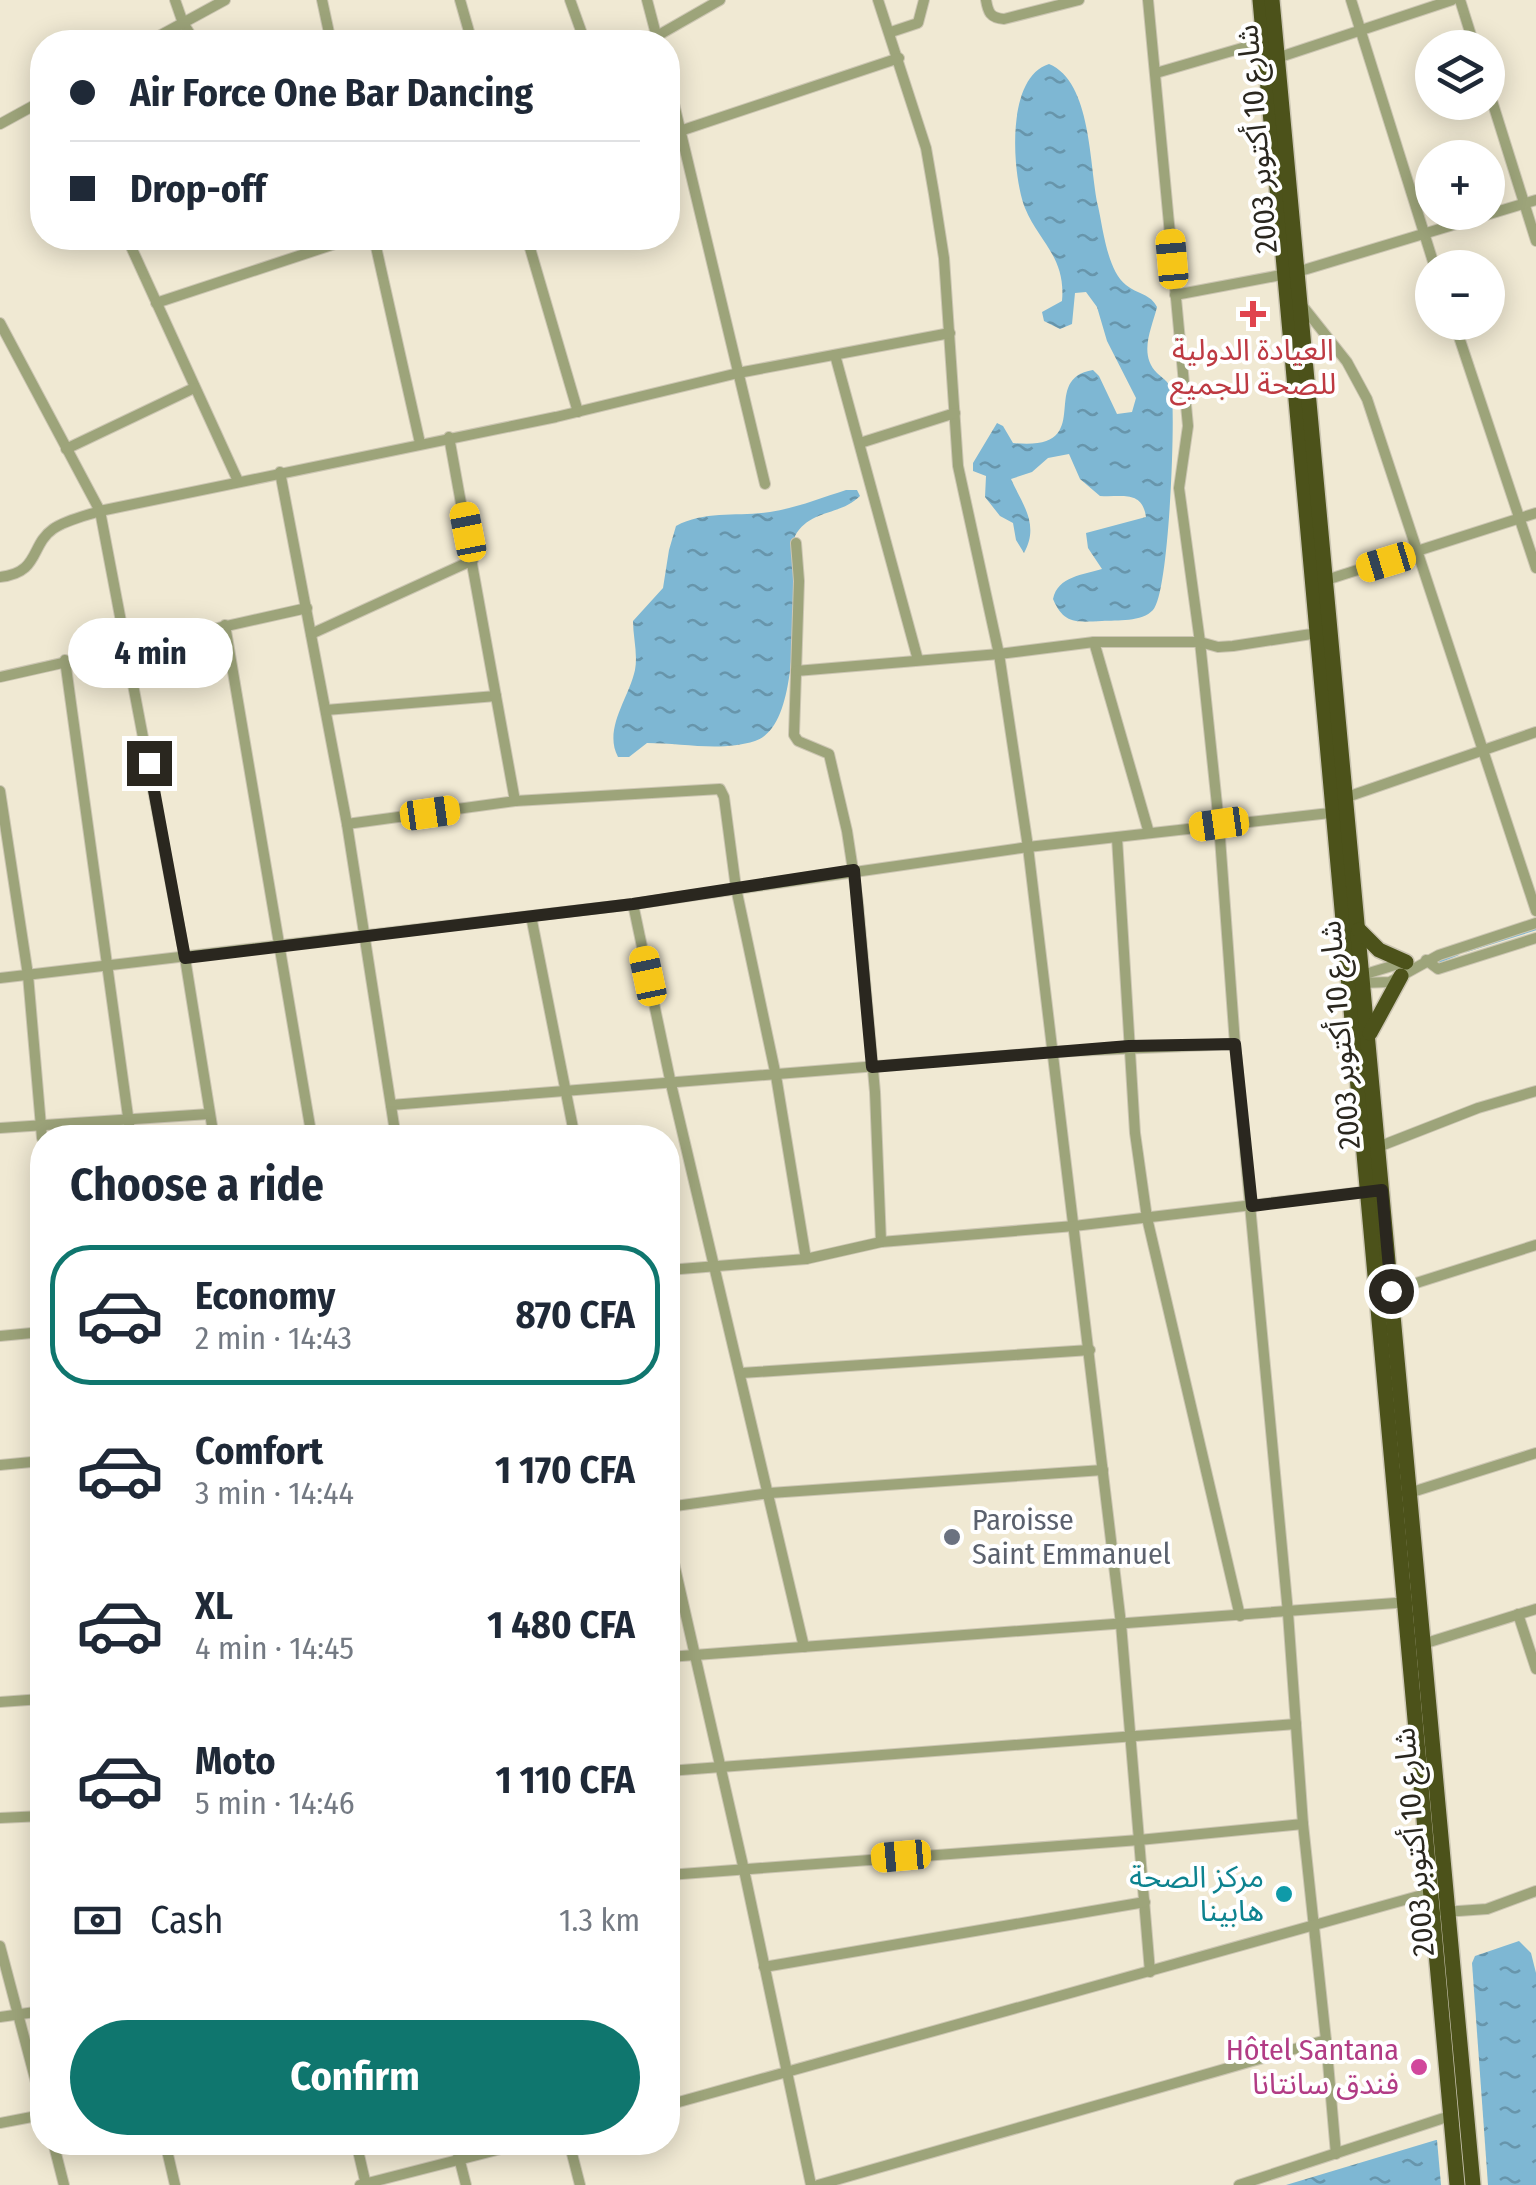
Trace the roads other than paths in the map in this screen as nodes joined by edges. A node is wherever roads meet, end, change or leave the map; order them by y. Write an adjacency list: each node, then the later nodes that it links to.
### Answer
1 (175, 0): 18 (street)
2 (225, 0): 18 (street)
3 (322, 0): 21 (street)
4 (460, 0): 22 (street)
5 (570, 0): 23 (street)
6 (647, 0): 24 (street)
7 (720, 0): 25 (street)
8 (878, 0): 28 (street)
9 (924, 0): 28 (street)
10 (986, 0): 11 (street)
11 (1079, 0)
12 (1148, 0): 32 (street)
13 (1260, 0): 29 (highway, شارع 10 أكتوبر 2003)
14 (1272, 0): 31 (highway, شارع 10 أكتوبر 2003)
15 (1352, 0): 26 (street)
16 (1452, 0): 26 (street)
17 (1460, 0): 27 (street)
18 (182, 24): 19 (street); 20 (street)
19 (171, 30)
20 (187, 30)
21 (329, 30)
22 (469, 30)
23 (581, 30)
24 (655, 30)
25 (672, 30)
26 (1363, 30): 31 (street); 38 (street)
27 (1469, 30)
28 (891, 32): 30 (street)
29 (1263, 42): 32 (street); 45 (highway, شارع 10 أكتوبر 2003)
30 (899, 58): 36 (street); 50 (street)
31 (1277, 58): 45 (highway, شارع 10 أكتوبر 2003)
32 (1156, 73): 46 (street)
33 (30, 107): 35 (street)
34 (1500, 120): 37 (street)
35 (0, 123)
36 (680, 131): 53 (street)
37 (1530, 202): 38 (street); 39 (street)
38 (1424, 234): 44 (street); 45 (street)
39 (1536, 241)
40 (132, 250): 47 (street)
41 (298, 250): 47 (street)
42 (377, 250): 58 (street)
43 (531, 250): 55 (street)
44 (1429, 250)
45 (1290, 273): 46 (street); 48 (highway, شارع 10 أكتوبر 2003); 72 (highway, شارع 10 أكتوبر 2003)
46 (1175, 295): 78 (street)
47 (156, 303): 54 (street)
48 (1300, 303): 68 (street); 72 (highway, شارع 10 أكتوبر 2003)
49 (0, 323): 60 (street)
50 (950, 332): 52 (street); 56 (street)
51 (1460, 340): 66 (street)
52 (835, 356): 53 (street); 59 (street)
53 (738, 373): 55 (street); 63 (street)
54 (194, 388): 60 (street); 62 (street)
55 (578, 412): 57 (street)
56 (955, 412): 59 (street); 80 (street)
57 (449, 437): 58 (street); 69 (street)
58 (420, 443): 61 (street)
59 (860, 444): 82 (street)
60 (66, 448): 64 (street)
61 (280, 472): 62 (street); 73 (street)
62 (238, 481): 64 (street)
63 (765, 484)
64 (100, 512): 71 (street); 79 (street)
65 (1536, 512): 66 (street)
66 (1520, 518): 68 (street); 70 (street)
67 (796, 543): 83 (street)
68 (1415, 552): 72 (street); 88 (street)
69 (473, 560): 76 (street); 85 (street)
70 (1536, 568)
71 (0, 578)
72 (1320, 582): 75 (highway, شارع 10 أكتوبر 2003); 91 (highway, شارع 10 أكتوبر 2003)
73 (306, 608): 74 (street); 76 (street)
74 (224, 626): 79 (street); 106 (street)
75 (1318, 632): 78 (street); 91 (highway, شارع 10 أكتوبر 2003)
76 (311, 634): 86 (street)
77 (1094, 642): 78 (street); 80 (street); 94 (street)
78 (1200, 642): 93 (street)
79 (128, 646): 81 (street); 107 (street)
80 (999, 654): 82 (street); 96 (street)
81 (65, 660): 84 (street); 109 (street)
82 (918, 660): 83 (street)
83 (796, 670): 97 (street)
84 (0, 676)
85 (496, 696): 86 (street); 90 (street)
86 (326, 710): 92 (street)
87 (1536, 732): 88 (street)
88 (1481, 751): 91 (street); 100 (street)
89 (0, 791): 111 (street)
90 (515, 800): 92 (street); 98 (street)
91 (1343, 807): 93 (street); 103 (highway, شارع 10 أكتوبر 2003); 113 (highway, شارع 10 أكتوبر 2003)
92 (347, 824): 104 (street)
93 (1219, 824): 94 (street); 115 (street)
94 (1149, 834): 95 (street)
95 (1116, 838): 96 (street); 116 (street)
96 (1028, 847): 97 (street); 117 (street)
97 (854, 870): 98 (street); 118 (street)
98 (736, 888): 99 (street); 119 (street)
99 (633, 904): 101 (street); 120 (street)
100 (1536, 911)
101 (531, 916): 104 (street); 121 (street)
102 (1536, 923): 108 (street)
103 (1358, 930): 110 (highway); 113 (highway, شارع 10 أكتوبر 2003)
104 (364, 936): 106 (street); 123 (street)
105 (1536, 938): 108 (street)
106 (278, 946): 107 (street); 130 (street)
107 (185, 958): 109 (street); 124 (street)
108 (1426, 960): 110 (street)
109 (109, 967): 111 (street); 125 (street)
110 (1403, 969): 113 (street); 114 (highway)
111 (28, 975): 112 (street); 126 (street)
112 (0, 978)
113 (1357, 980): 114 (highway, شارع 10 أكتوبر 2003); 136 (highway, شارع 10 أكتوبر 2003)
114 (1369, 1036): 135 (highway, شارع 10 أكتوبر 2003)
115 (1235, 1044): 116 (street); 137 (street)
116 (1129, 1046): 117 (street); 138 (street)
117 (1051, 1052): 118 (street); 139 (street)
118 (872, 1067): 119 (street); 140 (street)
119 (776, 1076): 120 (street); 142 (street)
120 (671, 1084): 121 (street); 143 (street)
121 (564, 1091): 123 (street); 132 (street)
122 (1536, 1092): 135 (street)
123 (391, 1105): 131 (street)
124 (210, 1114): 125 (street); 129 (street)
125 (129, 1122): 127 (street); 128 (street)
126 (41, 1125)
127 (63, 1125)
128 (130, 1125)
129 (212, 1125)
130 (310, 1125)
131 (394, 1125)
132 (572, 1125)
133 (30, 1127): 134 (street)
134 (0, 1128)
135 (1378, 1147): 136 (highway, شارع 10 أكتوبر 2003)
136 (1375, 1191): 137 (street); 145 (highway, شارع 10 أكتوبر 2003); 158 (highway, شارع 10 أكتوبر 2003)
137 (1252, 1206): 138 (street); 160 (street)
138 (1147, 1218): 139 (street); 162 (street)
139 (1074, 1226): 140 (street); 148 (street)
140 (881, 1242): 142 (street)
141 (1536, 1245): 145 (street)
142 (806, 1259): 143 (street)
143 (716, 1267): 144 (street); 149 (street)
144 (680, 1269)
145 (1391, 1291): 155 (highway, شارع 10 أكتوبر 2003)
146 (30, 1333): 147 (street)
147 (0, 1336)
148 (1090, 1350): 149 (street); 153 (street)
149 (741, 1373): 154 (street)
150 (1536, 1453): 155 (street)
151 (30, 1462): 152 (street)
152 (0, 1465)
153 (1103, 1470): 154 (street); 163 (street)
154 (770, 1493): 156 (street); 165 (street)
155 (1409, 1493): 158 (highway, شارع 10 أكتوبر 2003)
156 (680, 1506)
157 (680, 1596): 166 (street)
158 (1413, 1602): 160 (street); 164 (highway, شارع 10 أكتوبر 2003); 182 (highway, شارع 10 أكتوبر 2003)
159 (1536, 1608): 161 (street)
160 (1288, 1613): 162 (street); 171 (street)
161 (1518, 1614): 164 (street); 168 (street)
162 (1240, 1616): 163 (street)
163 (1120, 1624): 165 (street); 172 (street)
164 (1423, 1644): 182 (highway, شارع 10 أكتوبر 2003)
165 (804, 1647): 166 (street)
166 (692, 1655): 167 (street); 173 (street)
167 (680, 1656)
168 (1536, 1668)
169 (30, 1699): 170 (street)
170 (0, 1702)
171 (1296, 1724): 172 (street); 177 (street)
172 (1130, 1736): 173 (street); 178 (street)
173 (720, 1768): 174 (street); 179 (street)
174 (680, 1771)
175 (30, 1817): 176 (street)
176 (0, 1818)
177 (1303, 1824): 178 (street); 185 (street)
178 (1140, 1840): 179 (street); 183 (street)
179 (744, 1870): 180 (street); 187 (street)
180 (680, 1874)
181 (1536, 1891): 184 (street)
182 (1438, 1892): 184 (highway, شارع 10 أكتوبر 2003); 185 (street)
183 (1146, 1902): 187 (street); 188 (street)
184 (1440, 1912): 196 (highway, شارع 10 أكتوبر 2003); 215 (highway, شارع 10 أكتوبر 2003)
185 (1315, 1925): 188 (street); 192 (street)
186 (0, 1946): 190 (street)
187 (764, 1967): 194 (street)
188 (1150, 1972): 194 (street)
189 (30, 2014): 190 (street)
190 (20, 2015): 191 (street); 193 (street)
191 (0, 2017)
192 (1326, 2040): 199 (street); 212 (street)
193 (30, 2055)
194 (785, 2073): 195 (street); 212 (street)
195 (680, 2102)
196 (1450, 2116): 199 (street); 214 (highway, شارع 10 أكتوبر 2003)
197 (30, 2117): 198 (street)
198 (0, 2123)
199 (1336, 2154): 213 (street)
200 (56, 2155): 208 (street)
201 (167, 2155): 209 (street)
202 (358, 2155): 207 (street)
203 (458, 2155): 206 (street)
204 (481, 2155): 206 (street)
205 (572, 2155): 211 (street)
206 (460, 2161): 207 (street); 210 (street)
207 (364, 2184)
208 (64, 2185)
209 (175, 2185)
210 (466, 2185)
211 (580, 2185)
212 (814, 2185)
213 (1239, 2185)
214 (1457, 2185)
215 (1473, 2185)

